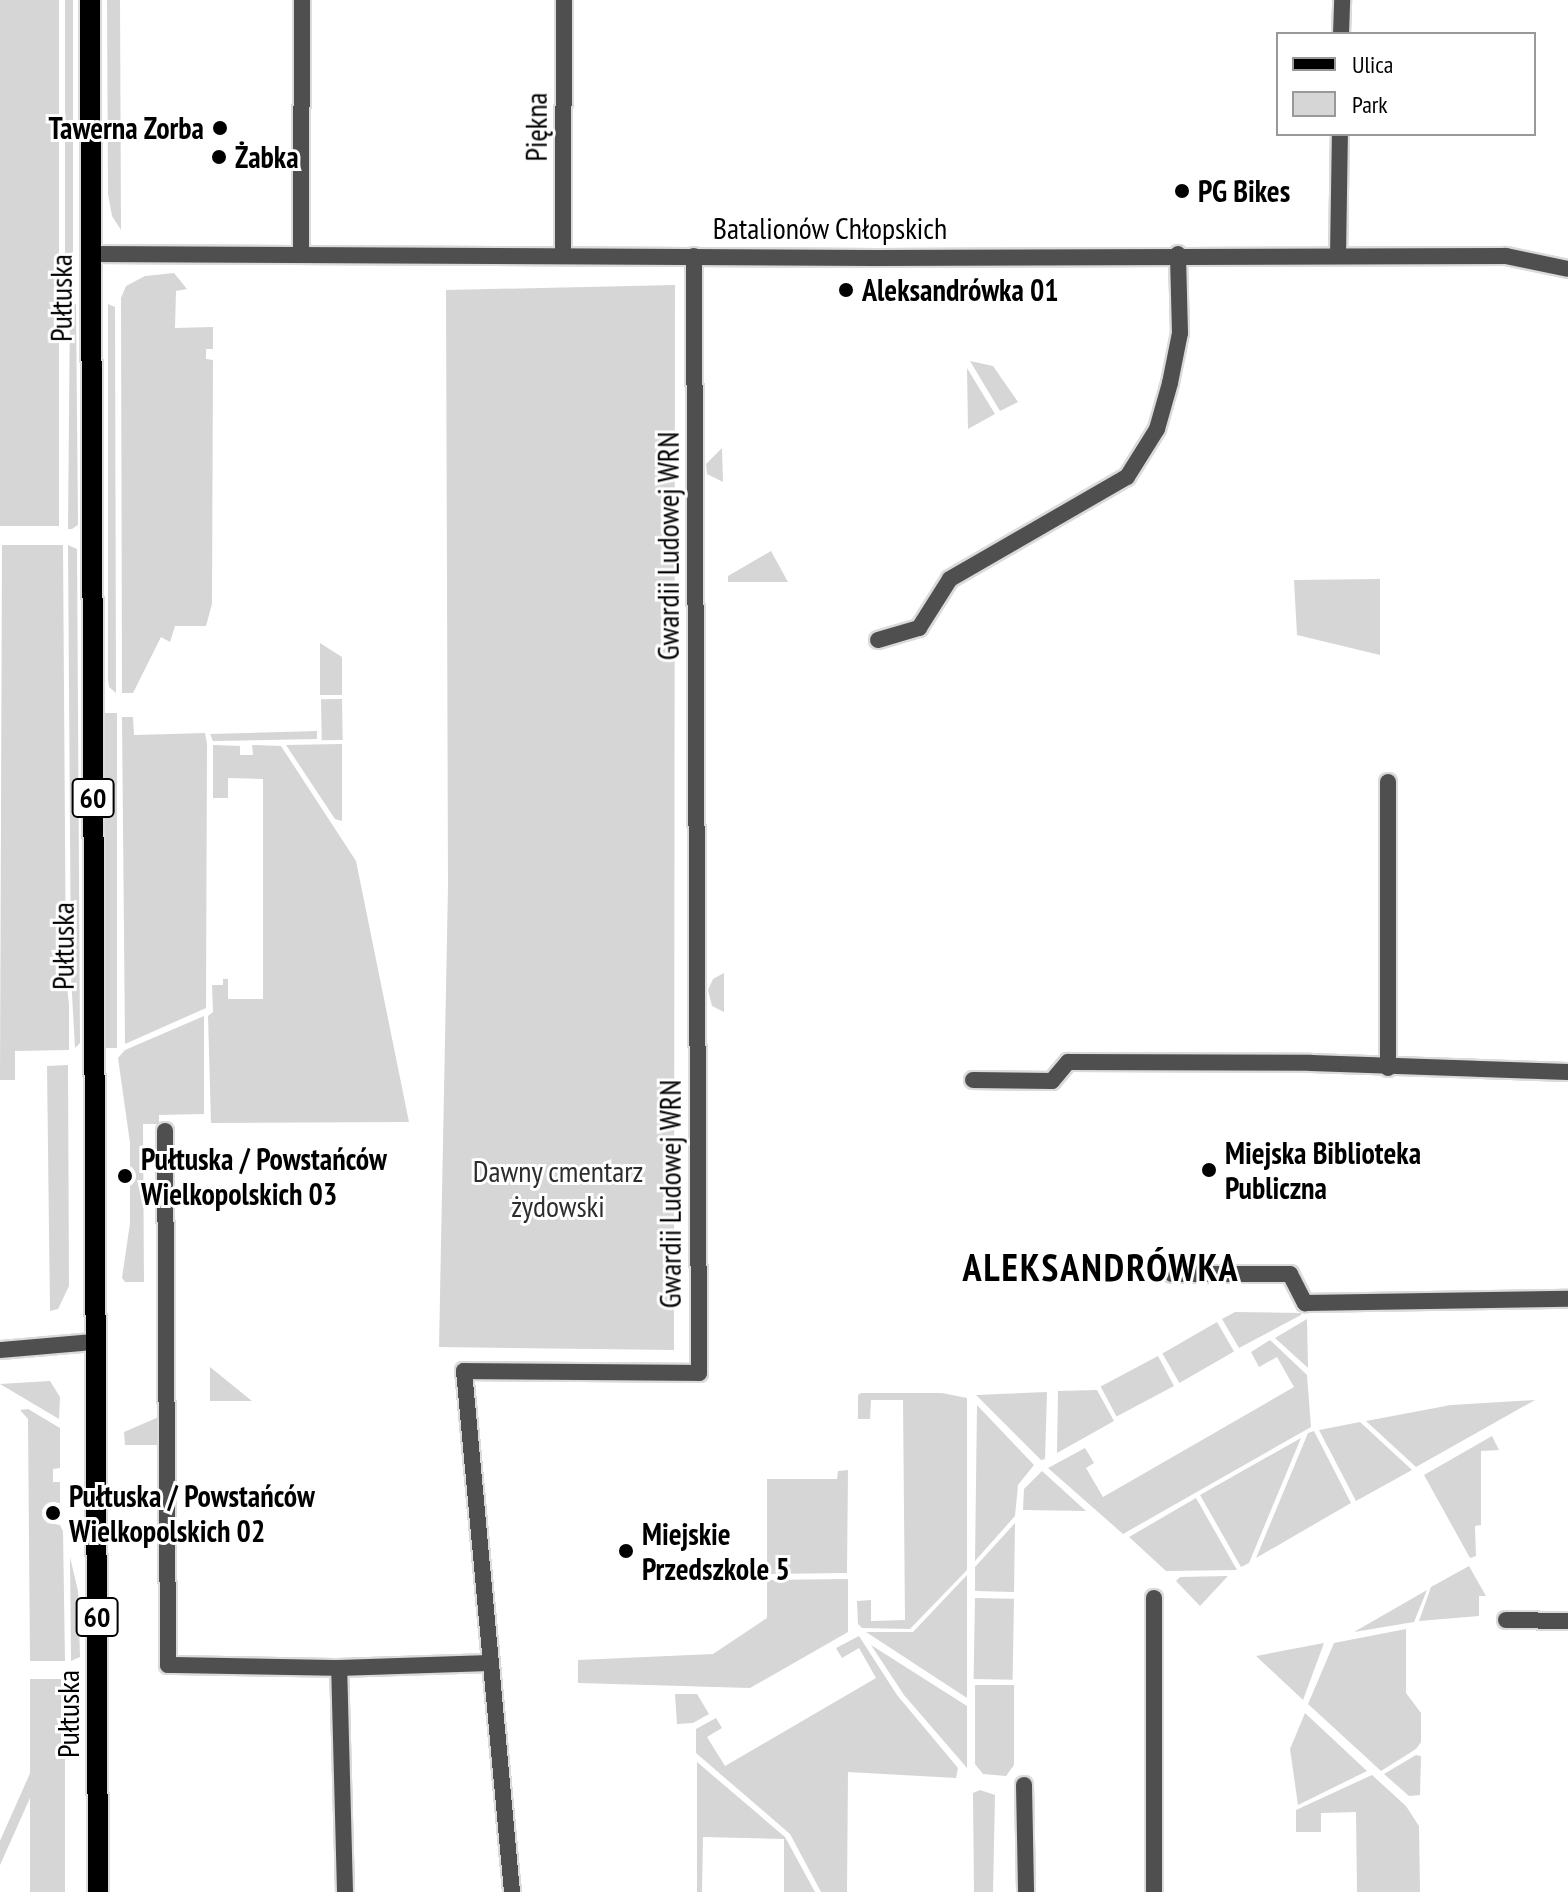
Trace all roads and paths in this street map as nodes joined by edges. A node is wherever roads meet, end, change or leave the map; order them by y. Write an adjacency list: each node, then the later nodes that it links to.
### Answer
1 (90, 0): 7 (main road, Pułtuska / 60)
2 (302, 0): 10 (street)
3 (564, 0): 8 (street, Piękna)
4 (1342, 0): 5 (street)
5 (1341, 32)
6 (1340, 136): 12 (street)
7 (91, 254): 10 (street, Batalionów Chłopskich); 22 (main road, Pułtuska / 60)
8 (563, 254): 10 (street, Batalionów Chłopskich); 11 (street, Batalionów Chłopskich)
9 (1178, 254): 11 (street, Batalionów Chłopskich); 12 (street, Batalionów Chłopskich); 14 (street)
10 (301, 255)
11 (694, 256): 27 (street, Gwardii Ludowej WRN)
12 (1338, 256): 13 (street, Batalionów Chłopskich)
13 (1568, 269)
14 (878, 640)
15 (1388, 782): 16 (street)
16 (1388, 1068): 17 (street); 18 (street)
17 (1568, 1072)
18 (973, 1080)
19 (165, 1131): 28 (street)
20 (1172, 1274): 21 (street)
21 (1568, 1299)
22 (94, 1342): 23 (street); 30 (main road, Pułtuska / 60)
23 (0, 1350)
24 (1154, 1598): 34 (street)
25 (1506, 1620): 26 (street)
26 (1568, 1621)
27 (489, 1663): 28 (street); 32 (street, Gwardii Ludowej WRN)
28 (339, 1668): 31 (street)
29 (1024, 1785): 33 (street)
30 (98, 1892)
31 (345, 1892)
32 (512, 1892)
33 (1026, 1892)
34 (1154, 1892)

